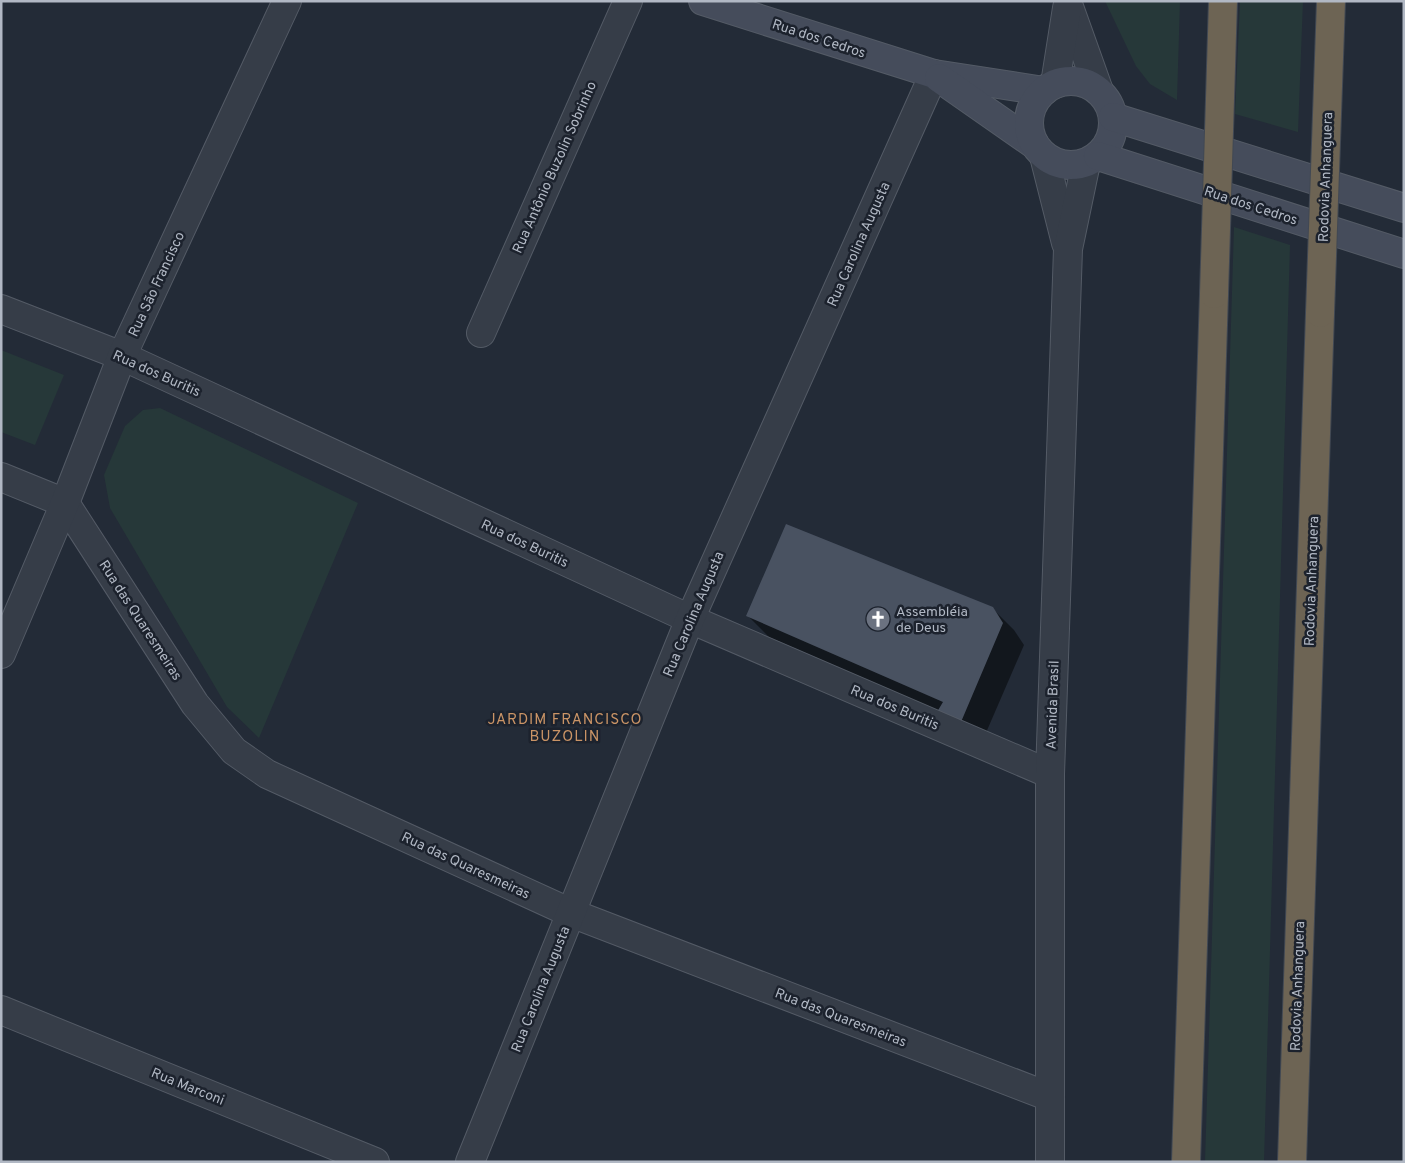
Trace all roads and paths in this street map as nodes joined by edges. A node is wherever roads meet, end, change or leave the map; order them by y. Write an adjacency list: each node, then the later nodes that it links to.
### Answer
1 (287, 1): 18 (street, Rua São Francisco)
2 (628, 1): 17 (street, Rua Antônio Buzolin Sobrinho)
3 (703, 1): 7 (street, Rua dos Cedros)
4 (1224, 1): 30 (highway, bridge)
5 (1331, 1): 31 (highway, Rodovia Anhanguera, bridge)
6 (1068, 3): 8 (street); 9 (street)
7 (934, 74): 8 (street, Rua dos Cedros); 11 (street, Rua dos Cedros); 21 (street, Rua Carolina Augusta)
8 (1050, 88): 9 (street); 11 (street)
9 (1100, 91): 10 (street)
10 (1113, 117): 12 (street); 13 (street)
11 (1040, 150): 12 (street); 14 (street, Avenida Brasil)
12 (1092, 160): 14 (street, Avenida Brasil); 15 (street, Rua dos Cedros)
13 (1404, 208)
14 (1068, 249): 23 (street, Avenida Brasil)
15 (1404, 254)
16 (1, 309): 18 (street, Rua dos Buritis)
17 (481, 333)
18 (122, 356): 20 (street, Rua São Francisco); 21 (street, Rua dos Buritis)
19 (1, 477): 20 (street)
20 (65, 503): 22 (street, Rua São Francisco); 24 (street, Rua das Quaresmeiras)
21 (690, 619): 23 (street, Rua dos Buritis); 24 (street, Rua Carolina Augusta)
22 (1, 654)
23 (1050, 774): 26 (street, Avenida Brasil)
24 (571, 913): 26 (street, Rua das Quaresmeiras); 28 (street, Rua Carolina Augusta)
25 (1, 1010): 27 (street, Rua Marconi)
26 (1050, 1097): 29 (street, Avenida Brasil)
27 (376, 1162)
28 (470, 1162)
29 (1050, 1162)
30 (1186, 1162)
31 (1292, 1162)

